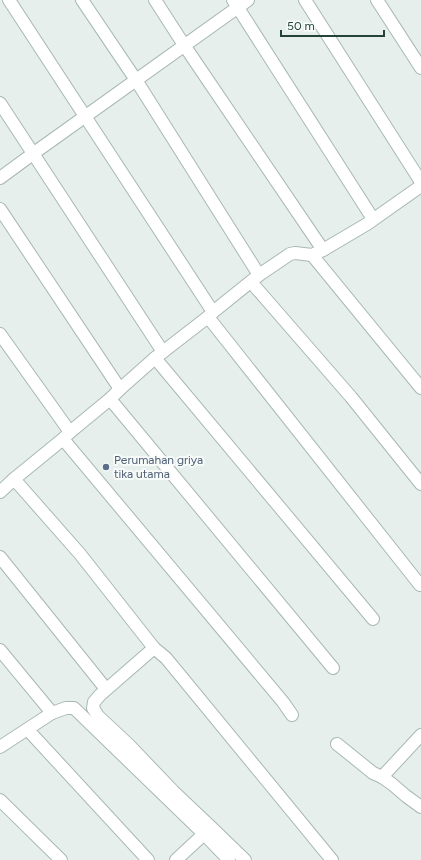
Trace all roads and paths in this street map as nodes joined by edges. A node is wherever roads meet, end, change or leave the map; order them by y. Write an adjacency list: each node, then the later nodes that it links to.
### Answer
1 (9, 0): 12 (street)
2 (82, 0): 10 (street)
3 (155, 0): 8 (street)
4 (248, 0): 7 (street)
5 (305, 0): 15 (street)
6 (377, 0): 9 (street)
7 (235, 4): 8 (street); 18 (street)
8 (184, 45): 10 (street); 19 (street)
9 (421, 68)
10 (136, 80): 12 (street); 20 (street)
11 (0, 103): 13 (street)
12 (85, 116): 13 (street); 21 (street)
13 (34, 153): 14 (street); 23 (street)
14 (0, 178)
15 (421, 182)
16 (421, 186): 18 (street)
17 (0, 210): 25 (street)
18 (373, 219): 19 (street)
19 (318, 253): 20 (street); 24 (street)
20 (255, 278): 21 (street); 29 (street)
21 (211, 314): 23 (street); 32 (street)
22 (0, 334): 27 (street)
23 (159, 355): 25 (street); 33 (street)
24 (421, 388)
25 (120, 389): 26 (street)
26 (110, 399): 27 (street); 36 (street)
27 (66, 435): 28 (street); 39 (street)
28 (14, 479): 30 (street); 34 (street)
29 (421, 484)
30 (0, 492)
31 (0, 557): 37 (street)
32 (420, 585)
33 (373, 619)
34 (154, 648): 37 (street); 53 (street)
35 (0, 650): 38 (street)
36 (333, 668)
37 (106, 689): 52 (street)
38 (52, 713): 40 (street); 47 (street)
39 (292, 715)
40 (28, 730): 43 (street); 49 (street)
41 (421, 735): 44 (street)
42 (337, 744): 44 (street)
43 (0, 748)
44 (382, 777): 46 (street)
45 (0, 800): 48 (street)
46 (421, 807)
47 (204, 834): 50 (street); 51 (street)
48 (61, 860)
49 (148, 860)
50 (176, 860)
51 (229, 860)
52 (245, 860)
53 (332, 860)

